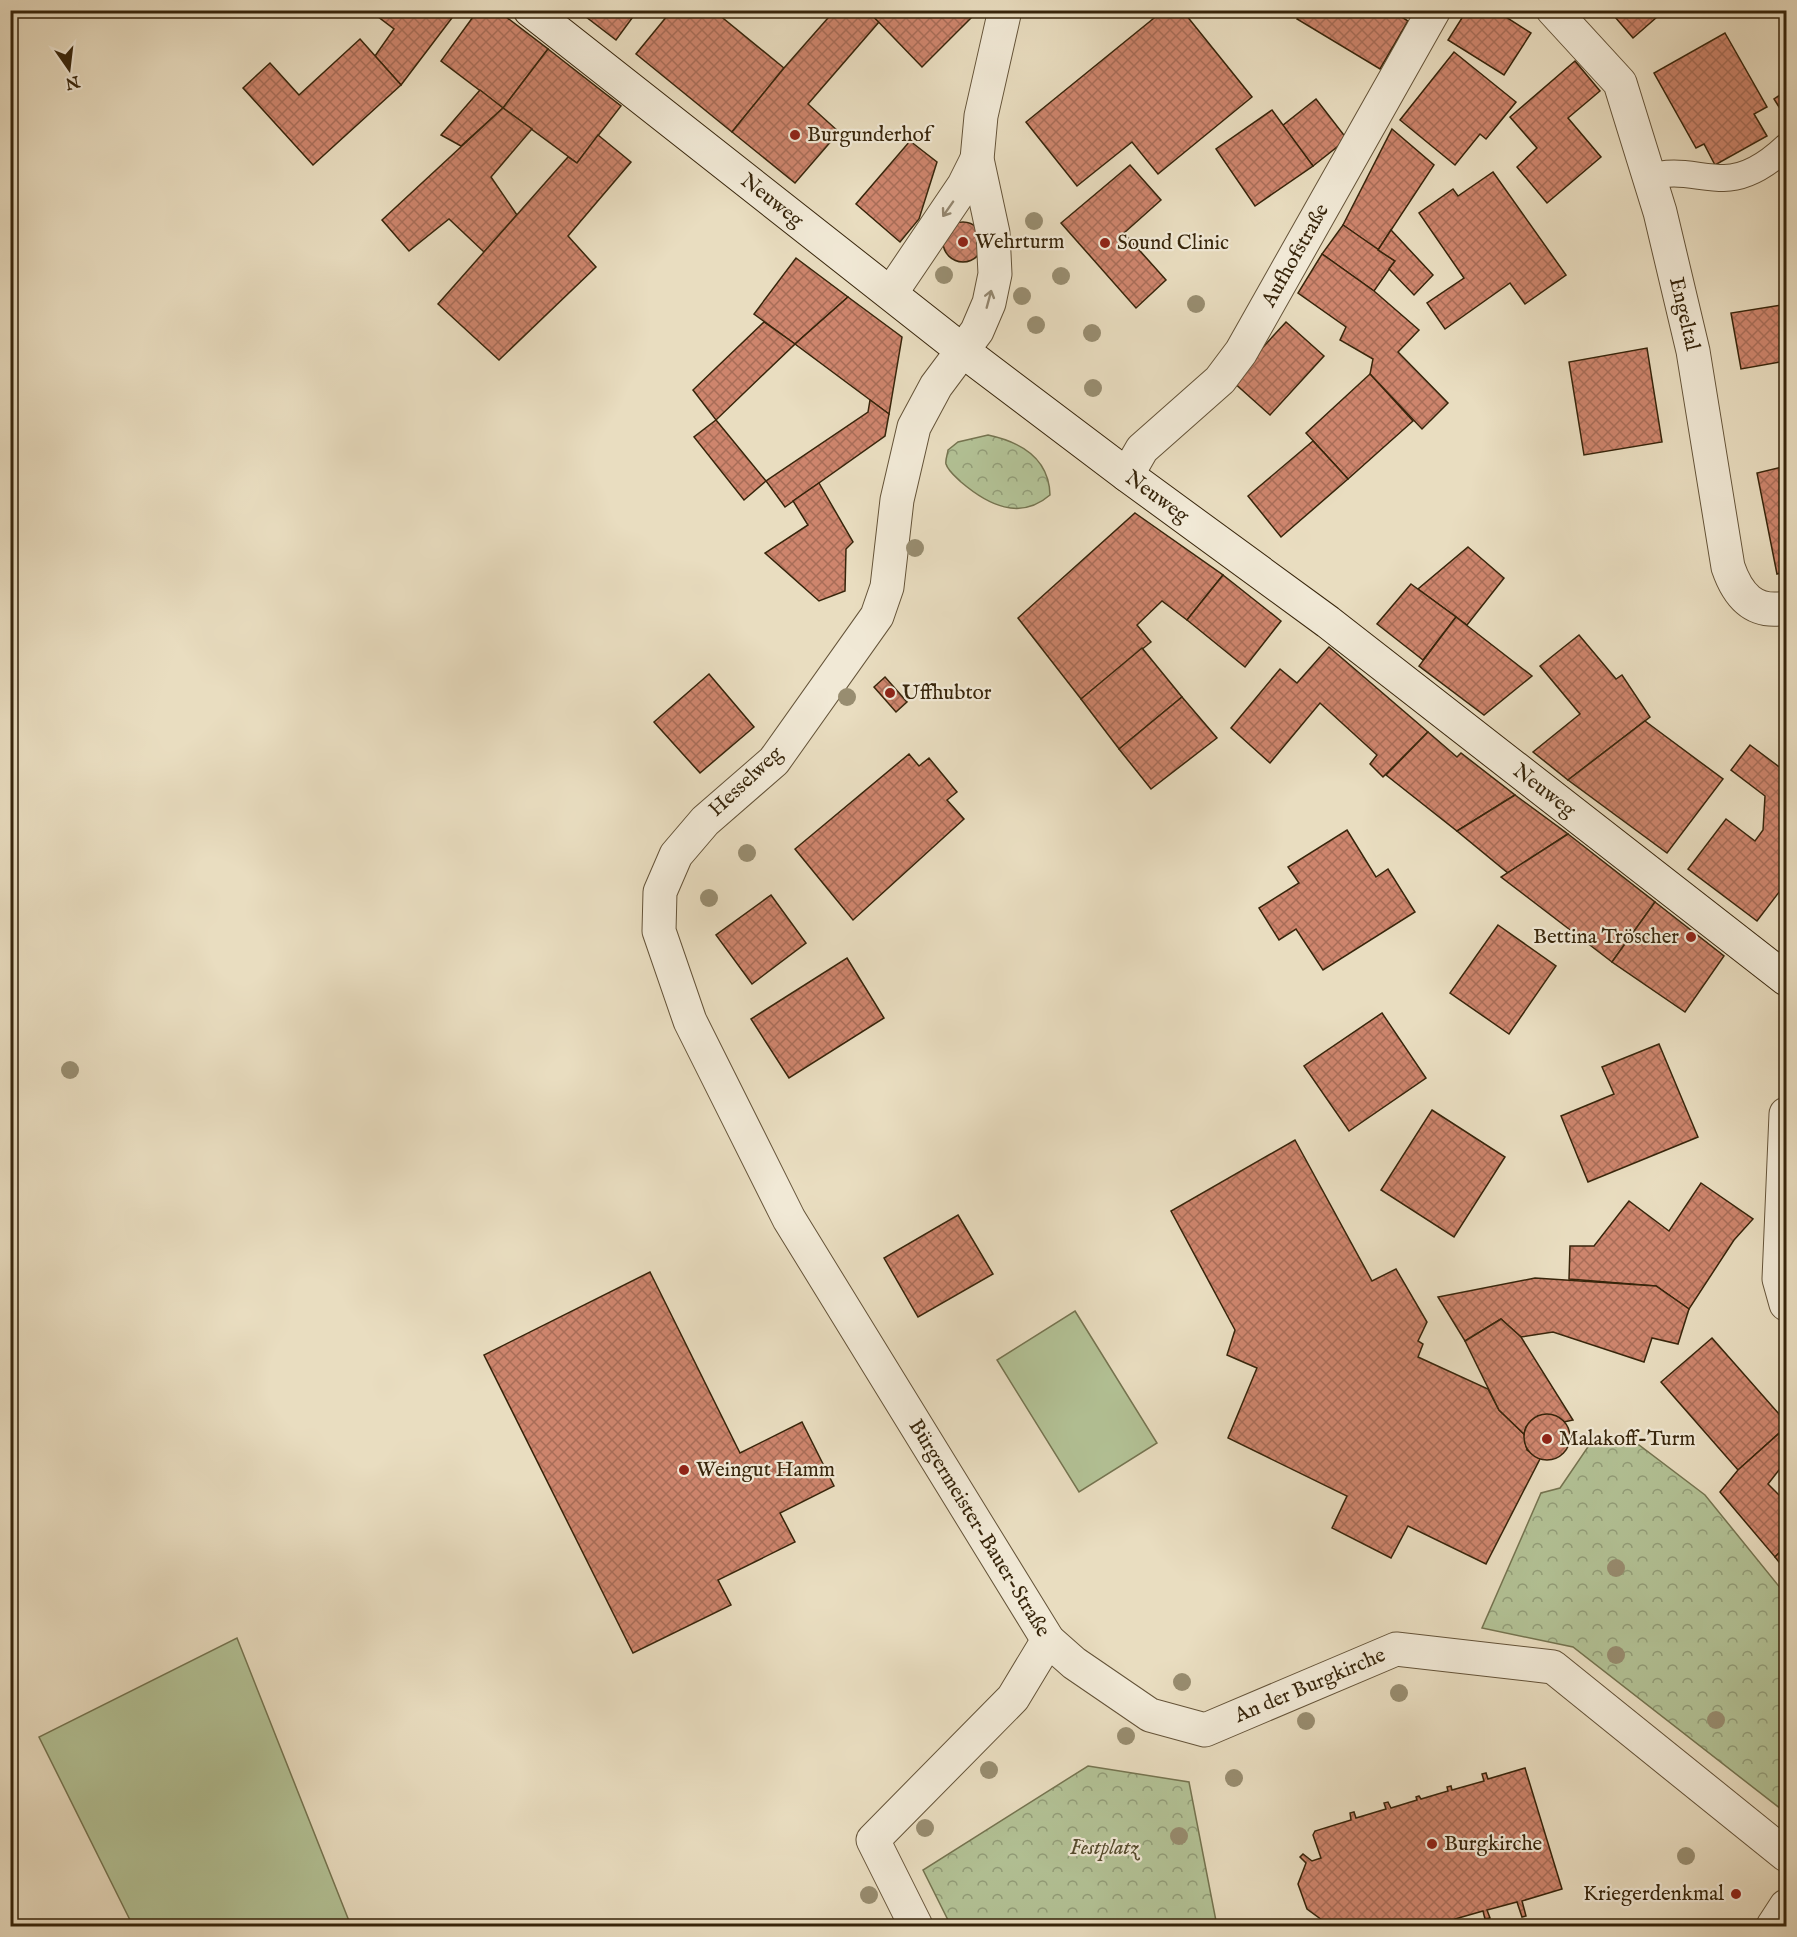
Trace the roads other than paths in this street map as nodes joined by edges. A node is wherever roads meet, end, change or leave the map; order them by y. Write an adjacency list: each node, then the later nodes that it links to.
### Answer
1 (530, 10): 8 (street, Neuweg)
2 (1005, 10): 6 (street)
3 (1434, 10): 10 (street, Aufhofstraße)
4 (1553, 10): 7 (street, Engeltal)
5 (1786, 147): 7 (lane)
6 (977, 159): 8 (street, one-way to 8); 9 (street, Hesselweg, one-way to 6)
7 (1649, 178): 11 (street, Engeltal)
8 (891, 293): 9 (street, Neuweg)
9 (963, 351): 10 (street, Neuweg); 14 (street, Hesselweg)
10 (1127, 475): 12 (street, Neuweg)
11 (1786, 608)
12 (1786, 979)
13 (1786, 1114): 15 (street)
14 (789, 1219): 16 (street, Bürgermeister-Bauer-Straße)
15 (1786, 1304)
16 (1048, 1640): 17 (street, An der Burgkirche); 19 (street, Bürgermeister-Bauer-Straße)
17 (1786, 1855)
18 (1786, 1906): 20 (street)
19 (916, 1926)
20 (1773, 1926)

